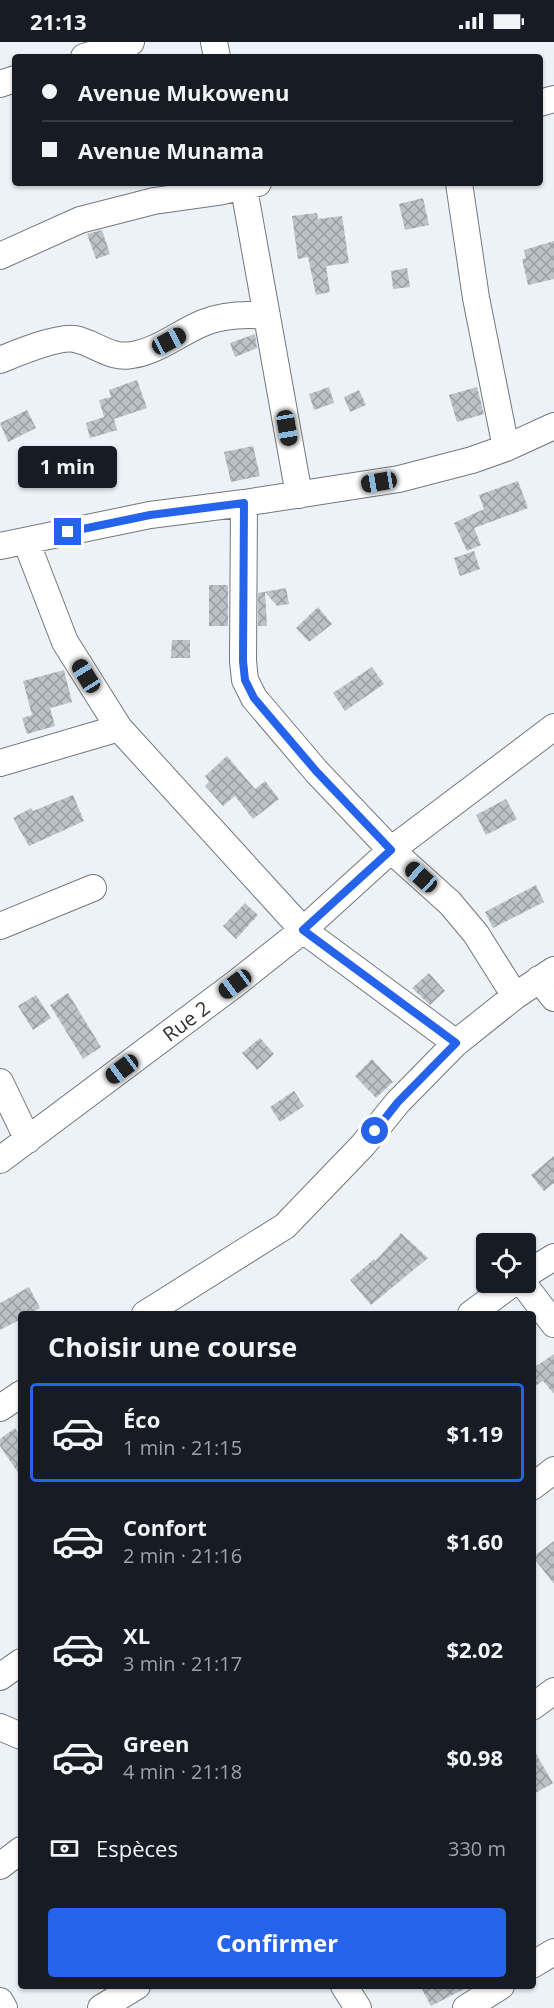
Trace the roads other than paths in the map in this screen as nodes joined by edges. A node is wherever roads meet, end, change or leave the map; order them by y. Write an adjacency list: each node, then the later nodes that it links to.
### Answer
1 (132, 42): 2 (street)
2 (94, 54)
3 (238, 186): 6 (street)
4 (249, 186): 7 (street)
5 (459, 186): 10 (street)
6 (0, 256)
7 (267, 316): 8 (street); 11 (street)
8 (0, 360)
9 (554, 426): 10 (street)
10 (506, 448): 11 (street)
11 (300, 495): 12 (street)
12 (244, 503): 13 (street); 18 (street)
13 (26, 541): 14 (street); 16 (street)
14 (0, 546)
15 (554, 727): 18 (street, Rue 2)
16 (119, 728): 17 (street); 21 (street)
17 (0, 763)
18 (391, 850): 21 (street, Rue 2); 23 (street)
19 (93, 888): 20 (street)
20 (0, 926)
21 (303, 930): 24 (street); 26 (street, Rue 2)
22 (549, 982): 23 (street)
23 (515, 996): 24 (street)
24 (456, 1043): 32 (street)
25 (0, 1082): 26 (street)
26 (28, 1140): 27 (street, Rue 2)
27 (0, 1160)
28 (554, 1257): 29 (street)
29 (536, 1268)
30 (499, 1293): 33 (street)
31 (530, 1293): 34 (street)
32 (150, 1311)
33 (475, 1311)
34 (554, 1324)
35 (18, 1396): 36 (street)
36 (0, 1408)
37 (554, 1470): 38 (street)
38 (536, 1484)
39 (18, 1664): 40 (street)
40 (0, 1677)
41 (554, 1691): 42 (street)
42 (536, 1704)
43 (0, 1727): 44 (street)
44 (18, 1735)
45 (18, 1852): 46 (street)
46 (0, 1866)
47 (554, 1952): 48 (street)
48 (536, 1963)
49 (132, 1989): 54 (street)
50 (346, 1989): 55 (street)
51 (496, 1989): 56 (street)
52 (0, 2001): 53 (street)
53 (4, 2008)
54 (101, 2008)
55 (358, 2008)
56 (466, 2008)

